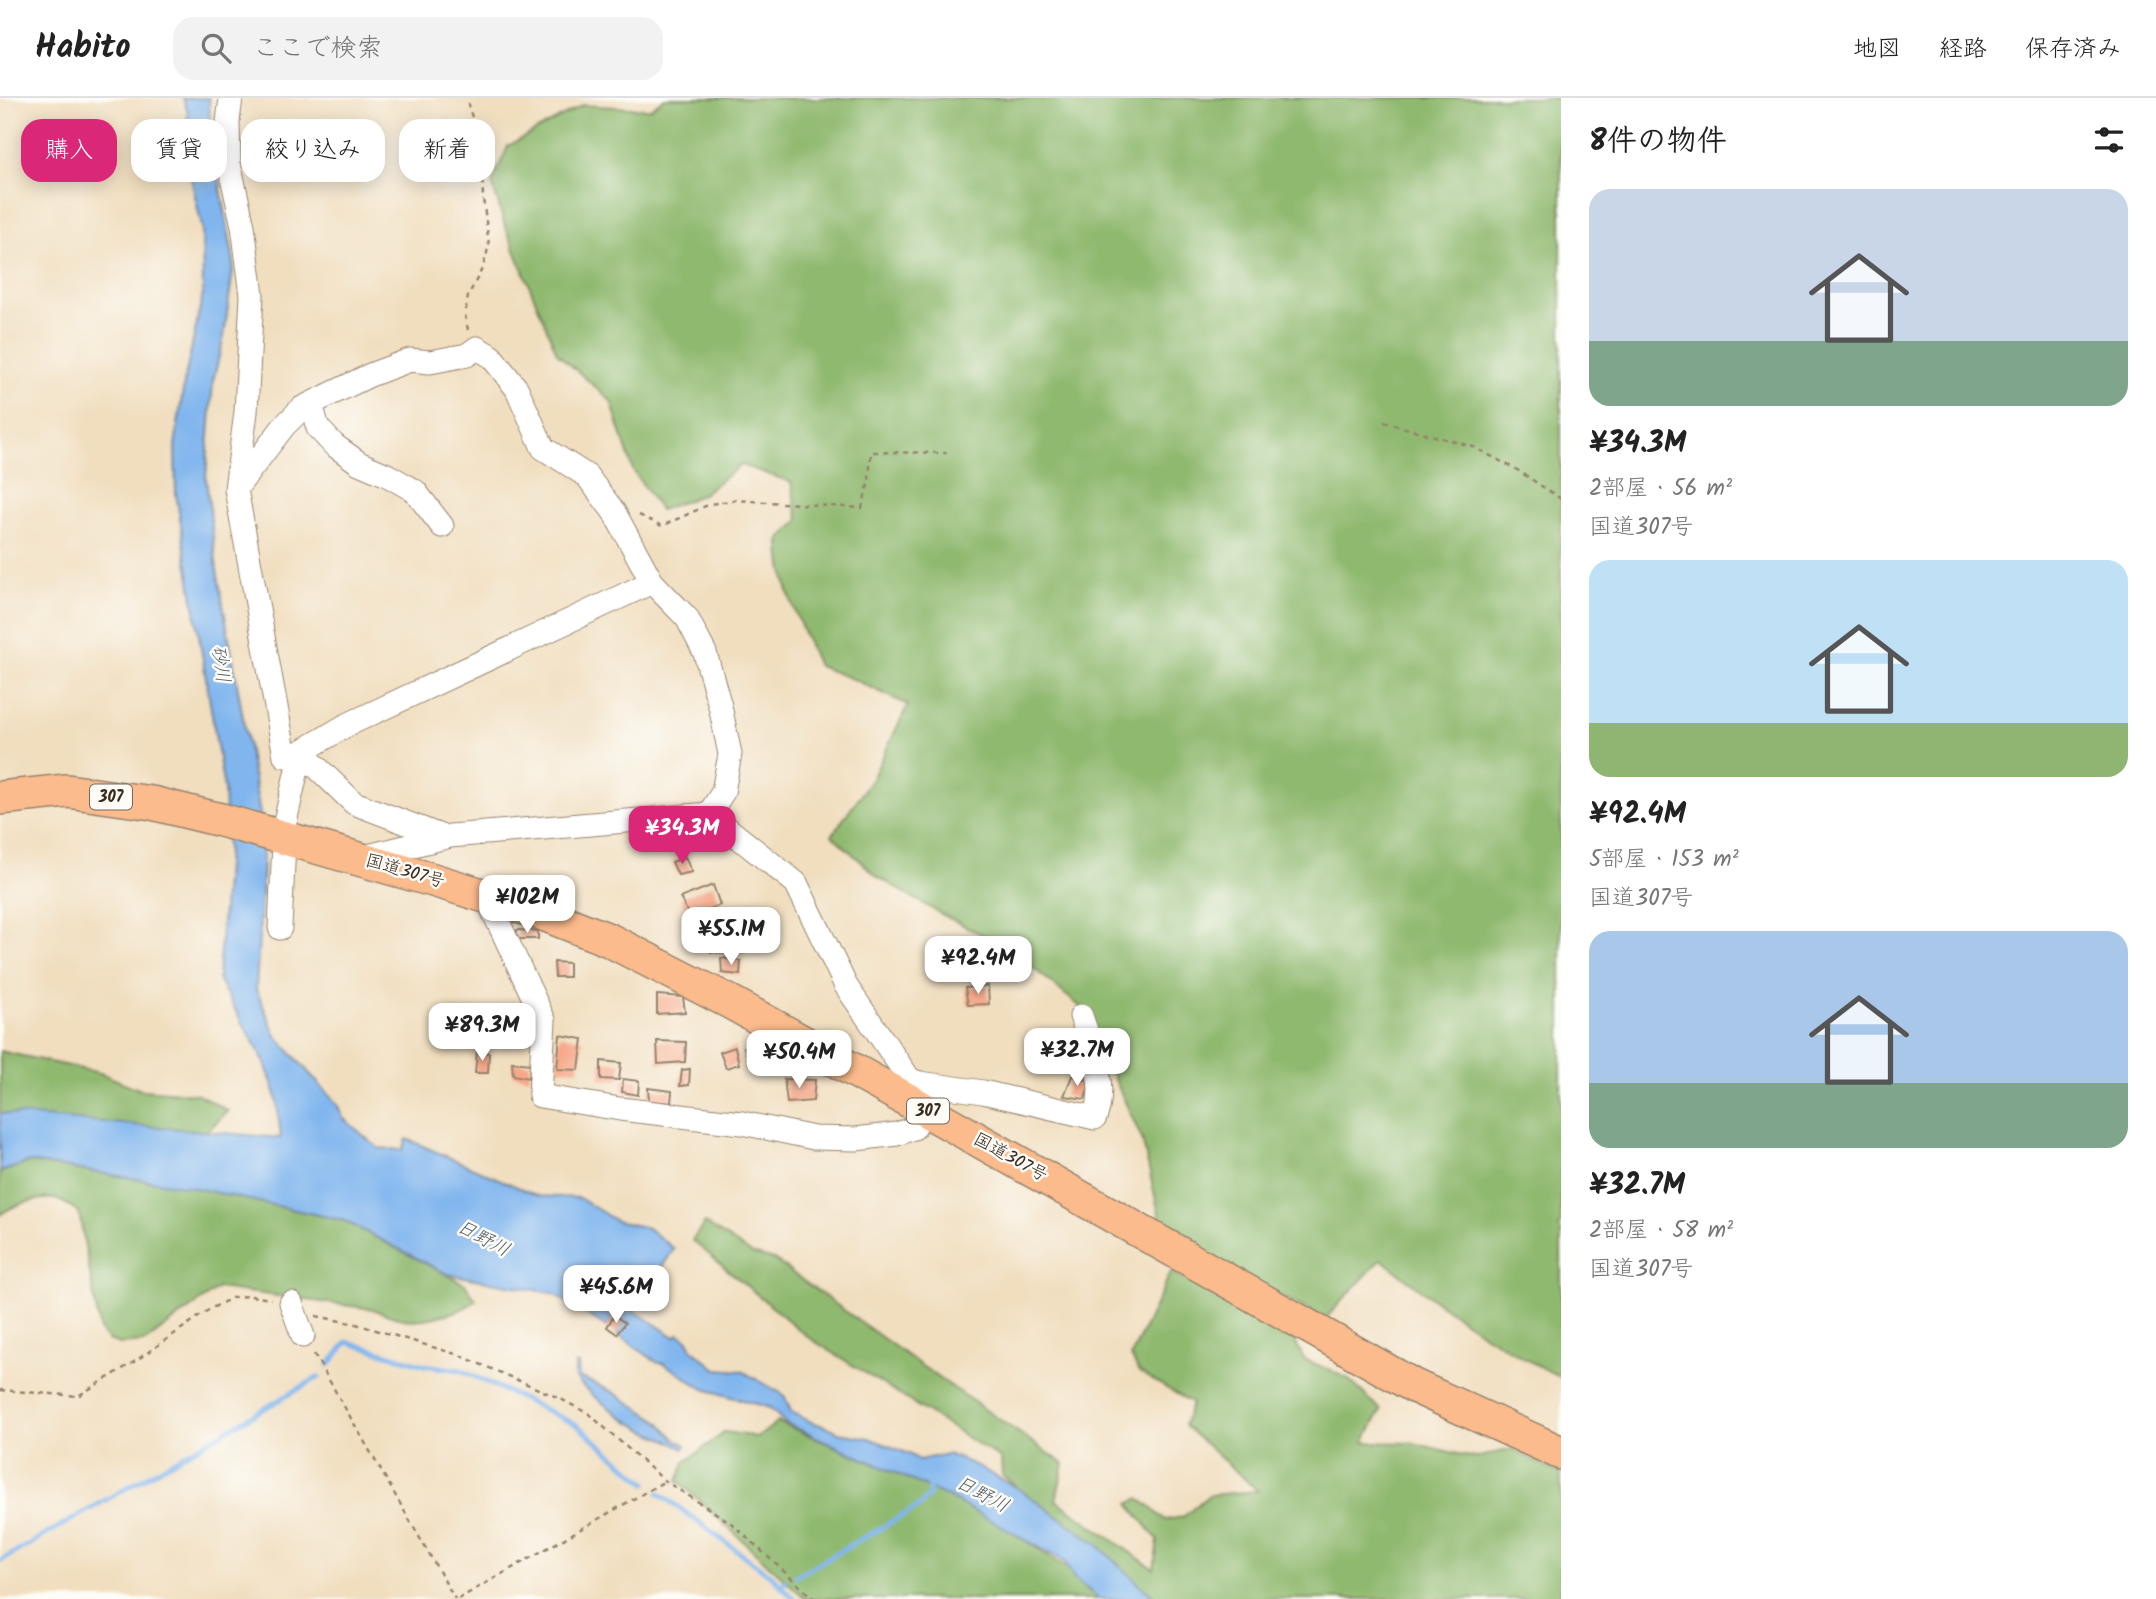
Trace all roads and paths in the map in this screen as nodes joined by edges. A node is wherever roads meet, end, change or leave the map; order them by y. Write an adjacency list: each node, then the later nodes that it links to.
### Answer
1 (231, 98): 7 (street)
2 (469, 98): 3 (path)
3 (477, 348): 4 (street); 9 (street)
4 (311, 404): 7 (street); 10 (street)
5 (1384, 422): 8 (path)
6 (947, 453): 9 (path)
7 (236, 489): 12 (street)
8 (1561, 499)
9 (614, 512): 11 (street)
10 (442, 526)
11 (652, 583): 12 (street); 14 (street)
12 (293, 754): 15 (street); 16 (street)
13 (0, 798): 15 (highway, 国道307号 / 307)
14 (709, 814): 16 (street); 21 (street)
15 (279, 832): 17 (highway, 国道307号 / 307); 19 (street)
16 (443, 837): 17 (street)
17 (357, 859): 18 (highway, 国道307号 / 307)
18 (486, 896): 21 (highway, 国道307号 / 307); 21 (street)
19 (280, 928)
20 (1081, 1016): 21 (street)
21 (913, 1095): 25 (highway, 国道307号 / 307)
22 (291, 1303): 23 (street); 24 (path); 26 (path)
23 (303, 1336): 27 (path)
24 (0, 1390)
25 (1561, 1453)
26 (665, 1481): 27 (path); 28 (path)
27 (457, 1599)
28 (814, 1599)

